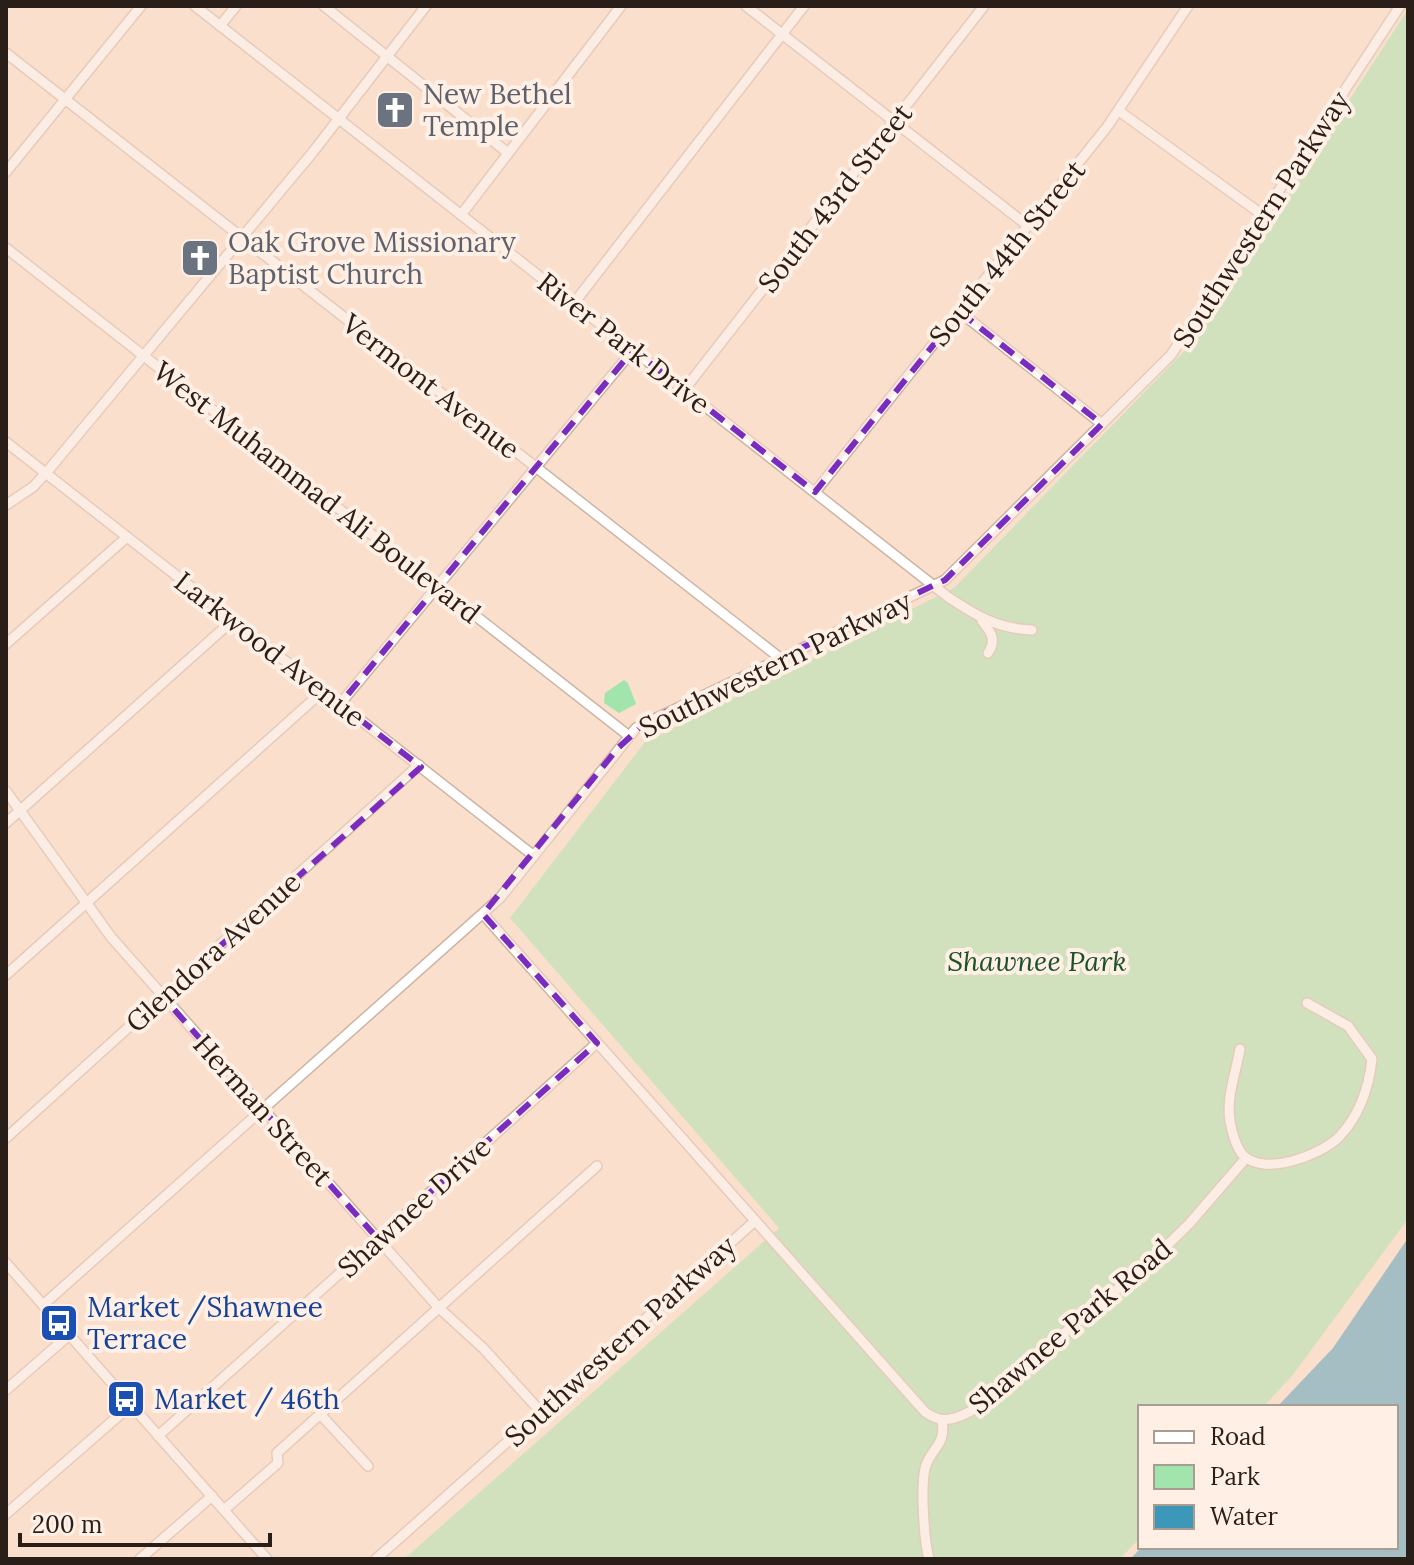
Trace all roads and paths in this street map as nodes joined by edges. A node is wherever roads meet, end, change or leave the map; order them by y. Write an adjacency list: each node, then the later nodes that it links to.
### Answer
1 (141, 6): 16 (street)
2 (195, 6): 12 (street, River Park Drive)
3 (236, 6): 12 (street)
4 (324, 6): 15 (street)
5 (426, 6): 15 (street)
6 (621, 6): 20 (street)
7 (746, 6): 13 (street)
8 (804, 6): 13 (street)
9 (984, 6): 19 (street, South 43rd Street)
10 (1188, 6): 17 (street, South 44th Street)
11 (1400, 6): 23 (street, Southwestern Parkway)
12 (220, 26): 18 (street, River Park Drive)
13 (782, 34): 19 (street); 27 (street)
14 (6, 53): 16 (street, Vermont Avenue)
15 (387, 56): 18 (street); 20 (street)
16 (64, 98): 21 (street); 25 (street, Vermont Avenue)
17 (1119, 111): 23 (street); 24 (street, South 44th Street)
18 (339, 119): 22 (street, River Park Drive); 25 (street)
19 (895, 122): 24 (street); 31 (street, South 43rd Street)
20 (508, 153): 22 (street)
21 (6, 172)
22 (461, 215): 27 (street, River Park Drive)
23 (1264, 216): 32 (street, Southwestern Parkway)
24 (1028, 226): 28 (street, South 44th Street)
25 (242, 238): 30 (street); 34 (street, Vermont Avenue)
26 (6, 248): 30 (street, West Muhammad Ali Boulevard)
27 (574, 303): 29 (street, River Park Drive)
28 (960, 312): 32 (street); 36 (street, South 44th Street)
29 (633, 350): 31 (street, River Park Drive); 34 (street)
30 (144, 356): 35 (street); 39 (street, West Muhammad Ali Boulevard)
31 (684, 390): 36 (street, River Park Drive)
32 (1102, 424): 40 (street, Southwestern Parkway)
33 (6, 442): 35 (street, Larkwood Avenue)
34 (536, 468): 39 (street); 46 (street, Vermont Avenue)
35 (46, 473): 37 (street); 38 (street, Larkwood Avenue)
36 (815, 492): 40 (street, River Park Drive)
37 (6, 505)
38 (127, 537): 42 (street, Larkwood Avenue); 44 (street)
39 (438, 586): 48 (street); 49 (street, West Muhammad Ali Boulevard)
40 (933, 586): 41 (street, River Park Drive); 46 (street, Southwestern Parkway)
41 (980, 618): 43 (street, River Park Drive); 45 (street)
42 (233, 620): 47 (street, Larkwood Avenue); 52 (street)
43 (1032, 630)
44 (6, 644)
45 (988, 653)
46 (780, 658): 49 (street, Southwestern Parkway)
47 (323, 691): 48 (street, Larkwood Avenue); 55 (street)
48 (340, 704): 50 (street, Larkwood Avenue)
49 (629, 736): 54 (street, Southwestern Parkway)
50 (419, 765): 54 (street, Larkwood Avenue); 58 (street, Glendora Avenue)
51 (6, 791): 52 (street, Herman Street)
52 (20, 811): 53 (street); 55 (street, Herman Street)
53 (6, 823)
54 (534, 856): 56 (street, Southwestern Parkway)
55 (87, 902): 57 (street); 58 (street, Herman Street)
56 (483, 914): 60 (street, Southwestern Parkway); 62 (street)
57 (6, 975)
58 (163, 997): 62 (street, Herman Street); 63 (street, Glendora Avenue)
59 (1307, 1003): 64 (street)
60 (597, 1043): 66 (street, Southwestern Parkway); 67 (street, Shawnee Drive)
61 (1240, 1049): 64 (street)
62 (263, 1110): 67 (street, Herman Street); 69 (street)
63 (6, 1138)
64 (1246, 1158): 76 (street, Shawnee Park Road)
65 (597, 1166): 70 (street)
66 (755, 1221): 74 (street, Southwestern Parkway); 76 (street, Shawnee Park Road)
67 (378, 1239): 70 (street, Herman Street); 77 (street, Shawnee Drive)
68 (6, 1263): 69 (street)
69 (43, 1305): 71 (street)
70 (439, 1308): 74 (street, Herman Street); 75 (street)
71 (69, 1335): 72 (street); 73 (street)
72 (6, 1390)
73 (131, 1405): 77 (street); 81 (street)
74 (541, 1412): 84 (street, Southwestern Parkway)
75 (320, 1414): 78 (street); 80 (street)
76 (942, 1420): 85 (street)
77 (158, 1436): 79 (street)
78 (368, 1466)
79 (212, 1496): 80 (street); 82 (street)
80 (224, 1510): 83 (street)
81 (6, 1514)
82 (140, 1559)
83 (267, 1559)
84 (376, 1559)
85 (929, 1559)

